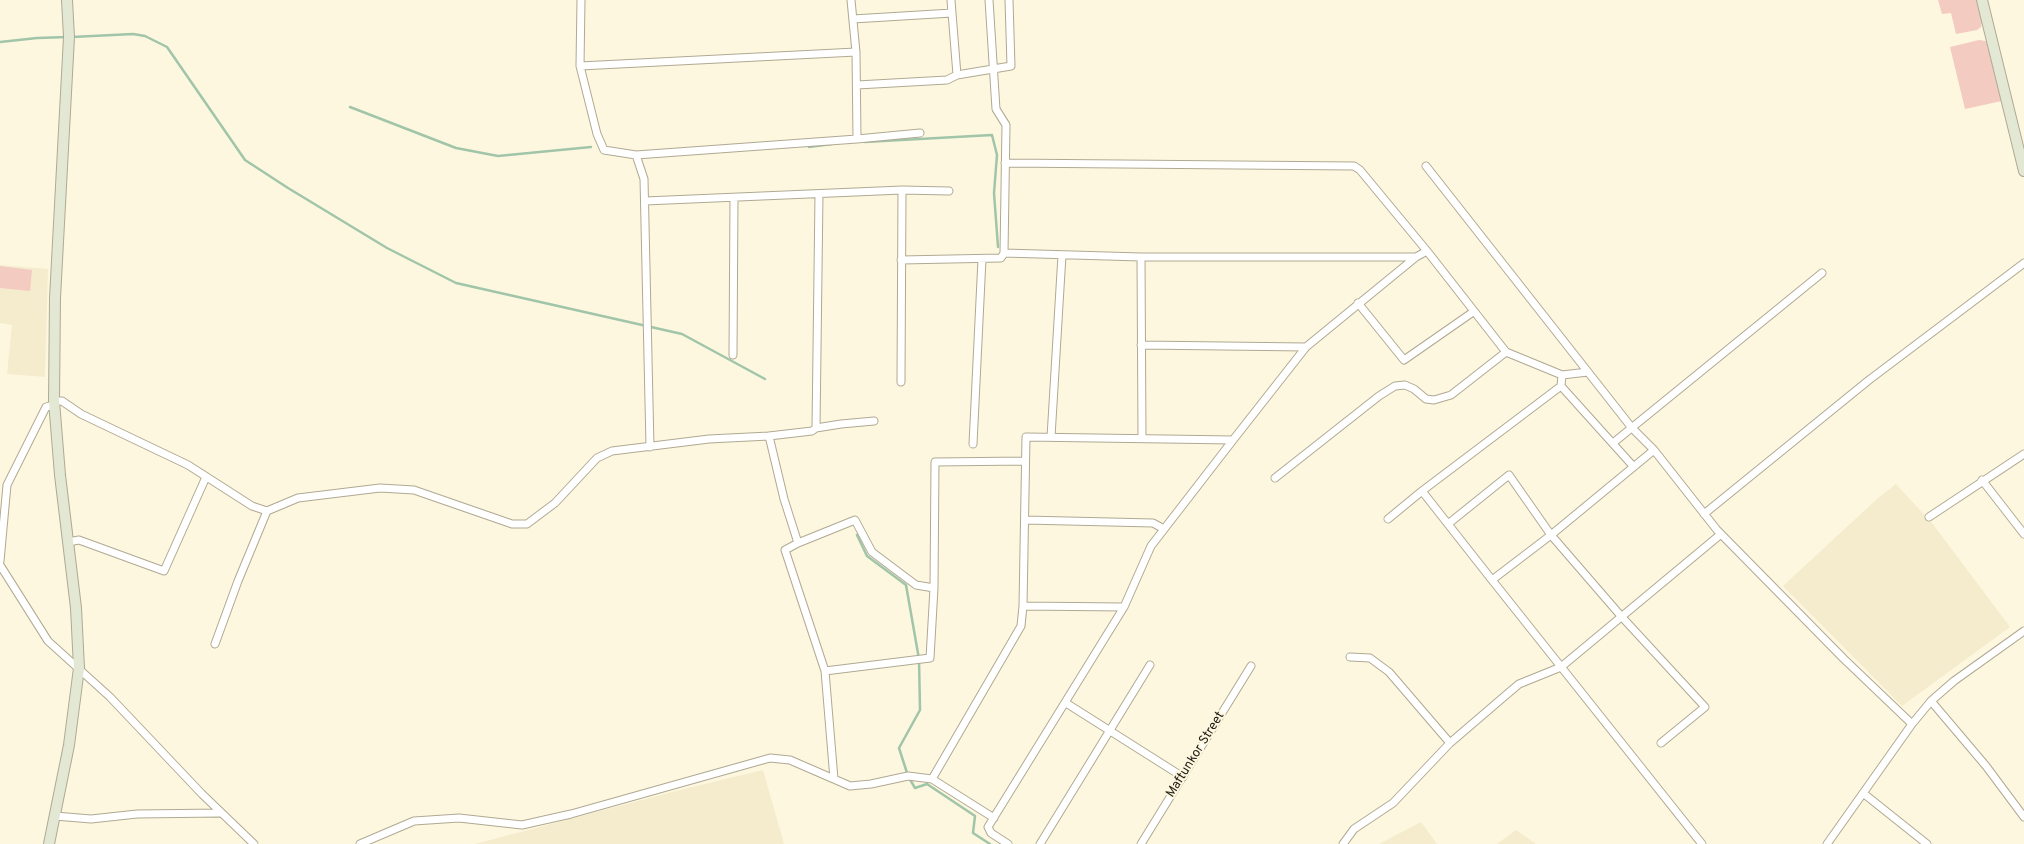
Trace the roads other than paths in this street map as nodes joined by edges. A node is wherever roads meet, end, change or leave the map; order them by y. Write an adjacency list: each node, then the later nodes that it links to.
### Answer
1 (67, 0): 45 (main road)
2 (581, 0): 11 (street)
3 (851, 0): 9 (street)
4 (951, 0): 8 (street)
5 (989, 0): 12 (street)
6 (1010, 0): 12 (street)
7 (1982, 0): 20 (main road)
8 (952, 12): 9 (street); 13 (street)
9 (853, 19): 10 (street)
10 (856, 52): 11 (street); 14 (street)
11 (580, 66): 17 (street)
12 (993, 69): 13 (street); 18 (street)
13 (957, 76): 14 (street)
14 (857, 85): 16 (street)
15 (920, 133): 16 (street)
16 (857, 139): 17 (street)
17 (636, 154): 25 (street)
18 (1005, 163): 26 (street); 27 (street)
19 (1426, 166): 41 (street)
20 (2024, 171)
21 (902, 190): 22 (street); 23 (street); 32 (street)
22 (949, 191)
23 (819, 194): 24 (street); 47 (street)
24 (734, 198): 25 (street); 40 (street)
25 (645, 201): 55 (street)
26 (1427, 251): 30 (street); 36 (street)
27 (1004, 253): 28 (street); 31 (street)
28 (1062, 255): 29 (street); 50 (street)
29 (1141, 257): 30 (street); 37 (street)
30 (1416, 257): 35 (street)
31 (982, 259): 32 (street); 54 (street)
32 (901, 260): 43 (street)
33 (2024, 263): 65 (street)
34 (1822, 273): 48 (street)
35 (1358, 303): 36 (street); 38 (street)
36 (1473, 312): 39 (street)
37 (1141, 345): 38 (street); 51 (street)
38 (1306, 347): 52 (street)
39 (1506, 352): 42 (street); 61 (street)
40 (733, 355)
41 (1588, 372): 42 (street); 48 (street)
42 (1562, 375): 44 (street)
43 (901, 382)
44 (1561, 386): 53 (street); 63 (street)
45 (54, 403): 60 (street); 74 (main road); 76 (street)
46 (874, 421): 47 (street)
47 (816, 428): 49 (street)
48 (1632, 428): 53 (street); 56 (street)
49 (769, 436): 55 (street); 75 (street)
50 (1051, 437): 51 (street); 58 (street)
51 (1142, 438): 52 (street)
52 (1233, 440): 70 (street)
53 (1613, 443): 59 (street)
54 (973, 444)
55 (650, 447): 64 (street)
56 (1654, 450): 59 (street); 65 (street)
57 (2024, 454): 62 (street)
58 (1025, 461): 68 (street); 79 (street)
59 (1633, 466): 73 (street)
60 (206, 477): 64 (street); 74 (street)
61 (1275, 478)
62 (1982, 480): 66 (street); 72 (street)
63 (1422, 491): 67 (street); 69 (street)
64 (268, 511): 84 (street)
65 (1704, 514): 71 (street)
66 (1928, 517)
67 (1388, 519)
68 (1026, 520): 70 (street); 80 (street)
69 (1448, 524): 73 (street); 78 (street)
70 (1164, 529): 81 (street)
71 (1721, 534): 82 (street); 93 (street)
72 (2024, 534)
73 (1551, 535): 78 (street); 82 (street)
74 (68, 542): 89 (main road)
75 (798, 543): 79 (street); 90 (street)
76 (0, 561)
77 (0, 565): 89 (street)
78 (1492, 580): 88 (street)
79 (934, 588): 90 (street)
80 (1023, 606): 81 (street); 99 (street)
81 (1124, 607): 92 (street)
82 (1621, 616): 88 (street); 96 (street)
83 (2024, 631): 91 (street)
84 (215, 644)
85 (1350, 657): 95 (street)
86 (1150, 665): 94 (street)
87 (1251, 666): 97 (street, Maftunkor Street)
88 (1561, 667): 95 (street); 112 (street)
89 (79, 668): 101 (street); 102 (main road)
90 (825, 671): 98 (street)
91 (1931, 701): 93 (street); 103 (street)
92 (1066, 702): 94 (street); 104 (street)
93 (1912, 724): 100 (street)
94 (1110, 731): 97 (street); 109 (street)
95 (1450, 743): 111 (street)
96 (1661, 743)
97 (1183, 777): 110 (street, Maftunkor Street)
98 (834, 780): 99 (street); 107 (street)
99 (932, 780): 104 (street)
100 (1863, 793): 113 (street); 114 (street)
101 (220, 813): 102 (street); 106 (street)
102 (55, 816): 105 (main road)
103 (2024, 817)
104 (994, 818): 108 (street)
105 (49, 844)
106 (254, 844)
107 (360, 844)
108 (1008, 844)
109 (1040, 844)
110 (1141, 844)
111 (1343, 844)
112 (1702, 844)
113 (1827, 844)
114 (1927, 844)

